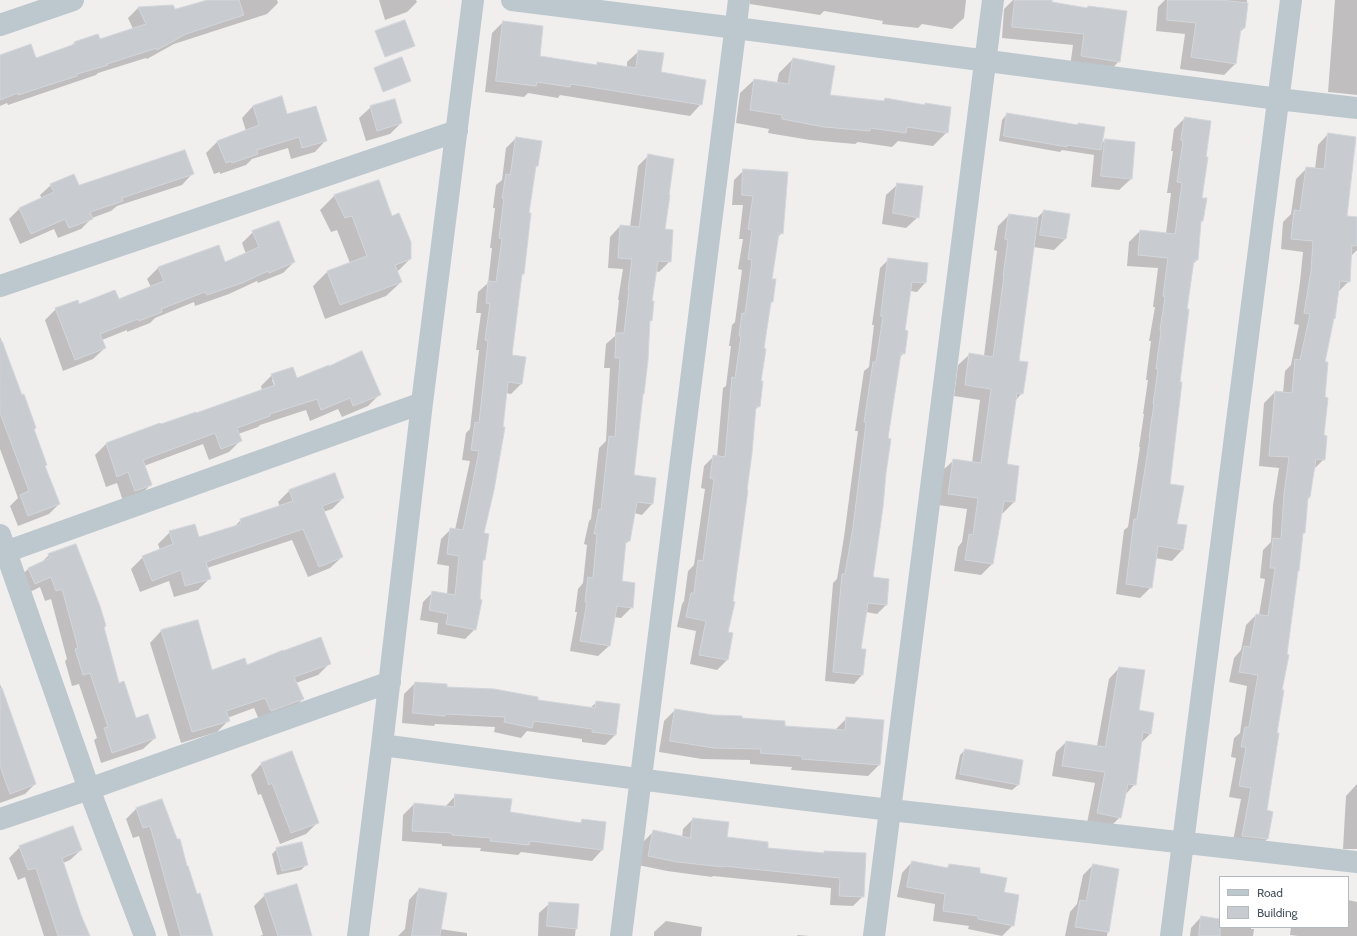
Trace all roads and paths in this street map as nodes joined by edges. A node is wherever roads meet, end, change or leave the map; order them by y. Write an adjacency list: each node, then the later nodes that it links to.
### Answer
1 (73, 0): 7 (street)
2 (473, 0): 12 (street)
3 (512, 0): 8 (street)
4 (739, 0): 8 (street)
5 (993, 0): 9 (street)
6 (1291, 0): 10 (street)
7 (0, 25)
8 (736, 28): 9 (street); 18 (street)
9 (986, 61): 10 (street); 20 (street)
10 (1278, 100): 11 (street); 22 (street)
11 (1357, 108)
12 (457, 131): 13 (street); 14 (street)
13 (0, 286)
14 (422, 403): 15 (street); 16 (street)
15 (2, 547): 19 (street)
16 (390, 682): 17 (street); 19 (street)
17 (382, 746): 18 (street); 25 (street)
18 (640, 780): 20 (street); 26 (street)
19 (89, 789): 21 (street); 24 (street)
20 (890, 810): 22 (street); 27 (street)
21 (0, 819)
22 (1183, 842): 23 (street); 28 (street)
23 (1357, 862)
24 (145, 936)
25 (358, 936)
26 (621, 936)
27 (874, 936)
28 (1171, 936)

